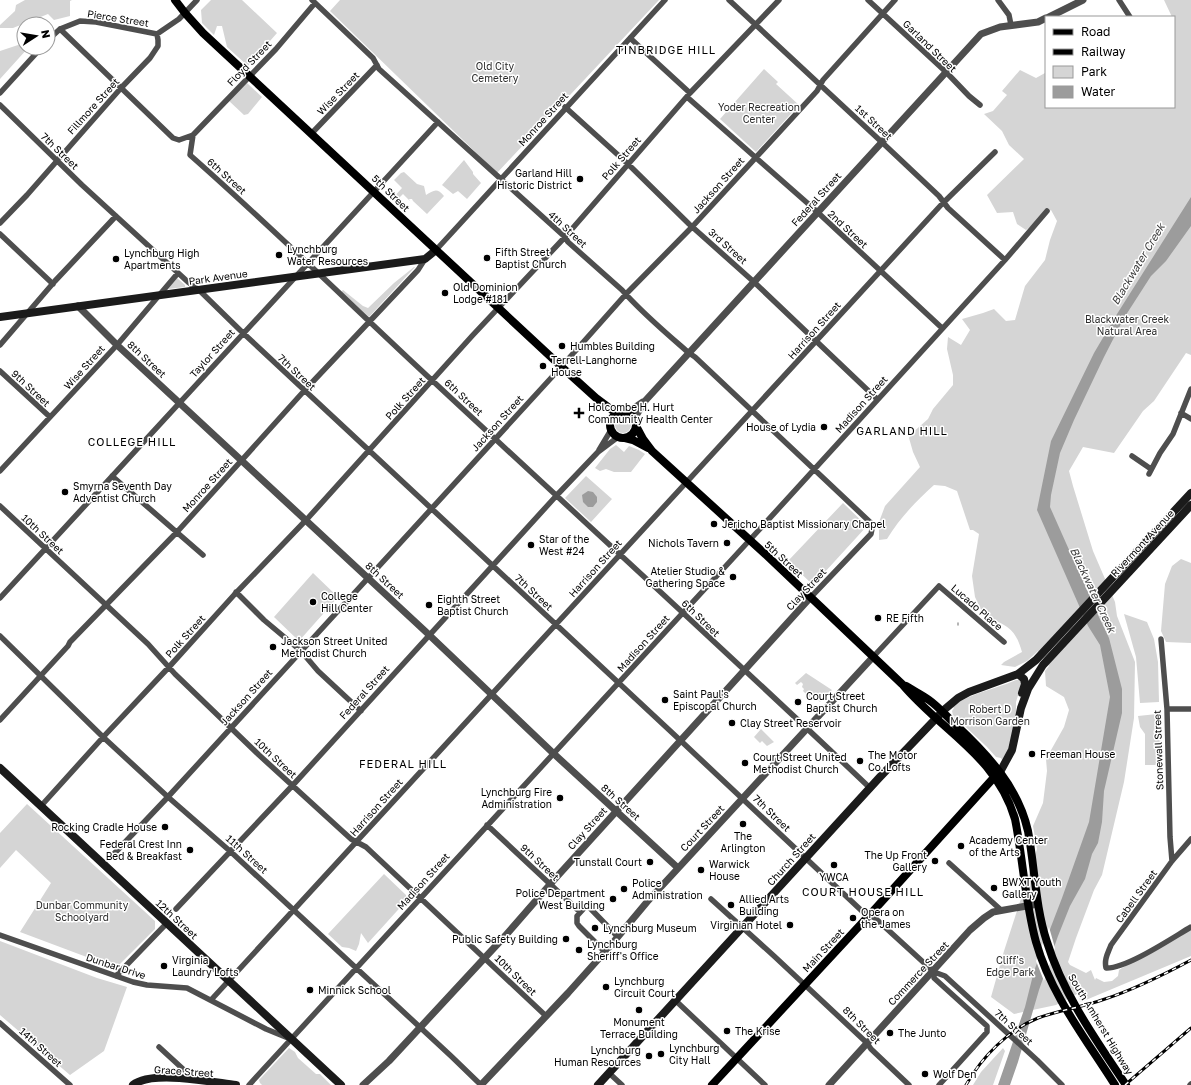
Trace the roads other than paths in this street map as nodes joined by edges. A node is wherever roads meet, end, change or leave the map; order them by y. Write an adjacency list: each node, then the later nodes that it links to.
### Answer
1 (175, 0): 12 (main road, 5th Street)
2 (197, 0): 12 (street)
3 (665, 0): 22 (street, Monroe Street)
4 (729, 0): 17 (street, 1st Street)
5 (779, 0): 17 (street, Polk Street)
6 (868, 0): 13 (street, Garland Street)
7 (895, 0): 13 (street, Jackson Street)
8 (998, 0): 18 (street)
9 (1083, 0): 14 (street)
10 (1119, 0): 15 (street)
11 (313, 1): 24 (street, 4th Street); 26 (street, Floyd Street)
12 (185, 14): 21 (street, Pierce Street); 26 (main road, 5th Street)
13 (883, 14): 25 (street, Garland Street); 27 (street, Jackson Street)
14 (1051, 16)
15 (1129, 16)
16 (1045, 18): 18 (street, Federal Street)
17 (755, 25): 27 (street, 1st Street); 30 (street, Polk Street)
18 (1011, 25): 25 (street, Federal Street)
19 (60, 29): 20 (street, Pierce Street); 21 (street, Pierce Street); 28 (street)
20 (56, 33)
21 (157, 34): 28 (street, Fillmore Street)
22 (630, 38): 30 (street, 2nd Street); 33 (street, Monroe Street)
23 (34, 56): 29 (street)
24 (377, 65): 34 (street, 4th Street); 35 (street, Wise Street)
25 (946, 72): 32 (street, Garland Street); 37 (street, Federal Street)
26 (249, 75): 35 (main road, 5th Street); 36 (street, Floyd Street)
27 (820, 85): 37 (street, 1st Street); 39 (street, Jackson Street)
28 (121, 88): 36 (street); 40 (street, Fillmore Street)
29 (0, 93)
30 (688, 95): 39 (street, 2nd Street); 41 (street, Polk Street)
31 (0, 105): 40 (street, 7th Street)
32 (980, 105)
33 (566, 108): 41 (street, 3rd Street); 42 (street, Monroe Street)
34 (438, 122): 42 (street, 4th Street); 43 (street, Taylor Street)
35 (312, 133): 43 (main road, 5th Street)
36 (193, 135): 55 (street, 6th Street)
37 (882, 142): 44 (street, 1st Street); 46 (street, Federal Street)
38 (995, 152): 44 (street, Harrison Street)
39 (756, 157): 46 (street, 2nd Street); 49 (street, Jackson Street)
40 (57, 160): 47 (street, 7th Street); 48 (street, Fillmore Street)
41 (628, 164): 49 (street, 3rd Street); 51 (street, Polk Street)
42 (501, 179): 51 (street, 4th Street); 52 (street, Monroe Street)
43 (374, 190): 52 (main road, 5th Street); 55 (street, Taylor Street)
44 (944, 202): 54 (street, 1st Street); 56 (street, Harrison Street)
45 (1047, 211): 54 (street, Madison Street)
46 (818, 213): 56 (street, 2nd Street); 60 (street, Federal Street)
47 (116, 216): 58 (street, 7th Street); 61 (street)
48 (0, 223)
49 (692, 227): 60 (street, 3rd Street); 63 (street, Jackson Street)
50 (0, 234): 61 (street)
51 (565, 237): 63 (street, 4th Street); 66 (street, Polk Street)
52 (436, 250): 53 (main road); 66 (main road, 5th Street)
53 (425, 259): 57 (main road, Park Avenue); 69 (street, Monroe Street)
54 (1005, 260): 70 (street, Madison Street)
55 (307, 264): 57 (street, 6th Street); 59 (street, Taylor Street)
56 (880, 271): 70 (street, 2nd Street); 72 (street, Harrison Street)
57 (320, 273): 59 (main road, Park Avenue); 69 (street, 6th Street)
58 (178, 274): 62 (street, 7th Street); 64 (street, Wise Street)
59 (295, 277): 62 (main road, Park Avenue); 71 (street, Taylor Street)
60 (754, 282): 72 (street, 3rd Street); 75 (street, Federal Street)
61 (53, 284): 67 (street)
62 (199, 290): 64 (main road, Park Avenue); 71 (street, 7th Street)
63 (626, 294): 75 (street, 4th Street); 76 (street, Jackson Street)
64 (160, 295): 65 (main road, Park Avenue); 73 (street, Wise Street)
65 (78, 306): 67 (main road, Park Avenue); 73 (street, 8th Street)
66 (499, 307): 76 (main road, 5th Street); 78 (street, Polk Street)
67 (28, 313): 68 (main road, Park Avenue); 74 (street)
68 (0, 317)
69 (370, 321): 78 (street, 6th Street); 80 (street, Monroe Street)
70 (942, 328): 82 (street, Madison Street)
71 (243, 333): 80 (street, 7th Street); 84 (street, Taylor Street)
72 (816, 341): 82 (street, 3rd Street); 85 (street, Harrison Street)
73 (117, 344): 84 (street, 8th Street); 89 (street, Wise Street)
74 (0, 346)
75 (689, 353): 83 (street, Federal Street); 85 (street, 4th Street)
76 (562, 366): 81 (main road, 5th Street); 95 (street, Jackson Street)
77 (0, 371): 89 (street, 9th Street)
78 (432, 380): 95 (street, 6th Street); 96 (street, Polk Street)
79 (1191, 389): 87 (street)
80 (304, 390): 96 (street, 7th Street); 100 (street, Monroe Street)
81 (596, 398): 88 (main road, 5th Street); 91 (main road, 5th Street)
82 (877, 399): 101 (street, Madison Street)
83 (645, 401): 86 (street, Federal Street); 92 (street, Federal Street)
84 (179, 403): 100 (street, 8th Street); 103 (street, Taylor Street)
85 (752, 411): 101 (street, 4th Street); 104 (street, Harrison Street)
86 (627, 413): 88 (main road); 92 (main road)
87 (1181, 413): 90 (street); 99 (street)
88 (616, 414): 91 (main road)
89 (50, 417): 102 (street, Wise Street)
90 (1191, 419)
91 (611, 420): 93 (main road)
92 (635, 422): 94 (main road); 97 (main road, 5th Street)
93 (611, 430): 94 (main road); 98 (street, Federal Street)
94 (622, 437): 97 (main road, 5th Street); 98 (street, Federal Street)
95 (495, 439): 106 (street, 6th Street); 109 (street, Jackson Street)
96 (370, 450): 109 (street, 7th Street); 110 (street, Polk Street)
97 (652, 451): 104 (main road, 5th Street)
98 (598, 452): 106 (street, Federal Street)
99 (1132, 456)
100 (242, 460): 110 (street, 8th Street); 111 (street, Monroe Street)
101 (815, 469): 112 (street, Madison Street); 121 (street, Clay Street)
102 (0, 472)
103 (112, 476): 111 (street); 113 (street, Taylor Street)
104 (686, 482): 112 (main road, 5th Street); 114 (street, Harrison Street)
105 (1191, 493): 131 (main road, Rivermont Avenue)
106 (557, 495): 114 (street, 6th Street); 116 (street, Federal Street)
107 (1191, 505): 131 (main road, Rivermont Avenue)
108 (0, 506): 113 (street, 10th Street)
109 (431, 508): 116 (street, 7th Street); 117 (street, Jackson Street)
110 (306, 520): 117 (street, 8th Street); 119 (street, Polk Street)
111 (177, 532): 115 (street); 122 (street, Monroe Street)
112 (749, 541): 121 (main road, 5th Street); 123 (street, Madison Street)
113 (46, 549): 120 (street, Taylor Street); 122 (street, 10th Street)
114 (620, 554): 123 (street, 6th Street); 124 (street, Harrison Street)
115 (203, 555)
116 (492, 566): 124 (street, 7th Street); 125 (street, Federal Street)
117 (368, 578): 125 (street, 8th Street); 129 (street, Jackson Street)
118 (939, 586): 128 (street, Lucado Place); 130 (street, Court Street)
119 (236, 592): 129 (street); 132 (street, Polk Street)
120 (0, 598)
121 (810, 598): 130 (main road, 5th Street); 133 (street, Clay Street)
122 (106, 605): 132 (street, 10th Street); 135 (street, Monroe Street)
123 (683, 612): 133 (street, 6th Street); 136 (street, Madison Street)
124 (555, 624): 136 (street, 7th Street); 137 (street, Harrison Street)
125 (429, 635): 137 (street, 8th Street); 141 (street, Federal Street)
126 (0, 636): 135 (street, 11th Street)
127 (1161, 639): 139 (street, Stonewall Street)
128 (1004, 642)
129 (301, 651): 141 (street); 144 (street, Jackson Street)
130 (873, 657): 142 (main road, 5th Street); 145 (street, Court Street)
131 (1040, 662): 134 (main road, Rivermont Avenue); 138 (main road, Rivermont Avenue)
132 (169, 667): 144 (street, 10th Street); 146 (street, Polk Street)
133 (745, 671): 145 (street, 6th Street); 147 (street, Clay Street)
134 (1018, 674): 138 (main road); 142 (main road, Church Street)
135 (41, 676): 143 (street, Monroe Street); 146 (street, 11th Street)
136 (618, 683): 147 (street, 7th Street); 148 (street, Madison Street)
137 (491, 694): 148 (street, 8th Street); 158 (street, Harrison Street)
138 (1022, 708): 150 (main road, Main Street)
139 (1167, 709): 140 (street); 163 (street, Stonewall Street)
140 (1191, 709)
141 (361, 711): 151 (street, Federal Street)
142 (939, 715): 150 (main road, 5th Street); 152 (main road, Church Street)
143 (0, 720)
144 (231, 727): 151 (street, 10th Street); 153 (street, Jackson Street)
145 (808, 728): 152 (street, 6th Street); 154 (street, Court Street)
146 (103, 737): 153 (street, 11th Street); 155 (street, Polk Street)
147 (681, 741): 154 (street, 7th Street); 156 (street, Clay Street)
148 (553, 754): 156 (street, 8th Street); 157 (street, Madison Street)
149 (0, 768): 155 (main road, 12th Street)
150 (998, 774): 169 (main road, 5th Street); 170 (main road, 5th Street); 175 (main road, Main Street)
151 (293, 786): 158 (street, 10th Street); 160 (street, Federal Street)
152 (870, 788): 162 (main road, Church Street)
153 (168, 797): 160 (street, 11th Street); 161 (street, Jackson Street)
154 (743, 798): 162 (street, 7th Street); 165 (street, Court Street)
155 (41, 806): 176 (main road, 12th Street)
156 (616, 811): 165 (street, 8th Street); 166 (street, Clay Street)
157 (487, 825): 166 (street, 9th Street); 167 (street, Madison Street)
158 (357, 841): 167 (street, 10th Street); 172 (street, Harrison Street)
159 (1190, 844): 163 (street, Cabell Street)
160 (231, 852): 171 (street, Federal Street); 172 (street, 11th Street)
161 (111, 857)
162 (806, 858): 175 (street, 7th Street); 178 (main road, Church Street)
163 (1172, 861): 177 (street, Cabell Street)
164 (949, 863): 173 (street)
165 (678, 868): 180 (street, Court Street)
166 (550, 884): 174 (street, 9th Street); 182 (street, Clay Street)
167 (419, 898): 182 (street, 10th Street); 183 (street, Madison Street)
168 (711, 899): 178 (street, 8th Street)
169 (1038, 904): 170 (street, Commerce Street); 215 (main road, South Amherst Highway)
170 (1029, 905): 173 (street, Commerce Street); 214 (main road, South Amherst Highway)
171 (176, 910)
172 (294, 910): 183 (street, 11th Street); 186 (street, Harrison Street)
173 (1001, 910): 184 (street, Commerce Street)
174 (580, 912): 180 (street); 181 (street)
175 (870, 915): 184 (street, 7th Street); 187 (main road, Main Street)
176 (167, 924): 185 (street); 186 (main road, 12th Street)
177 (1191, 927)
178 (742, 928): 187 (street, 8th Street); 189 (main road, Church Street)
179 (0, 935): 185 (street, Dunbar Drive)
180 (618, 937): 181 (street, Court Street)
181 (605, 952): 190 (street, Court Street)
182 (485, 958): 190 (street, 10th Street); 192 (street, Clay Street)
183 (357, 969): 192 (street, 11th Street); 193 (street, Madison Street)
184 (934, 972): 194 (street, Commerce Street); 212 (street); 213 (street, 7th Street)
185 (116, 976): 188 (street, Dunbar Drive)
186 (229, 981): 188 (street, Harrison Street); 193 (main road, 12th Street)
187 (805, 984): 194 (street, 8th Street); 196 (main road, Main Street)
188 (211, 1000): 193 (street, Dunbar Drive)
189 (676, 1001): 196 (street); 197 (main road, Church Street)
190 (546, 1016): 205 (street, Court Street)
191 (0, 1023): 199 (street, 14th Street)
192 (420, 1027): 204 (street, Clay Street); 205 (street, 11th Street)
193 (292, 1040): 202 (street, Madison Street); 203 (main road, 12th Street)
194 (867, 1043): 210 (street, Commerce Street); 211 (street, 8th Street)
195 (159, 1047): 198 (street)
196 (737, 1058): 208 (main road, Main Street); 209 (street)
197 (609, 1073): 206 (main road, Church Street); 207 (street)
198 (196, 1080): 200 (main road, Grace Street); 201 (main road, Grace Street)
199 (70, 1085)
200 (133, 1085)
201 (236, 1085)
202 (249, 1085)
203 (342, 1085)
204 (363, 1085)
205 (481, 1085)
206 (598, 1085)
207 (622, 1085)
208 (712, 1085)
209 (765, 1085)
210 (829, 1085)
211 (909, 1085)
212 (939, 1085)
213 (1062, 1085)
214 (1115, 1085)
215 (1126, 1085)

